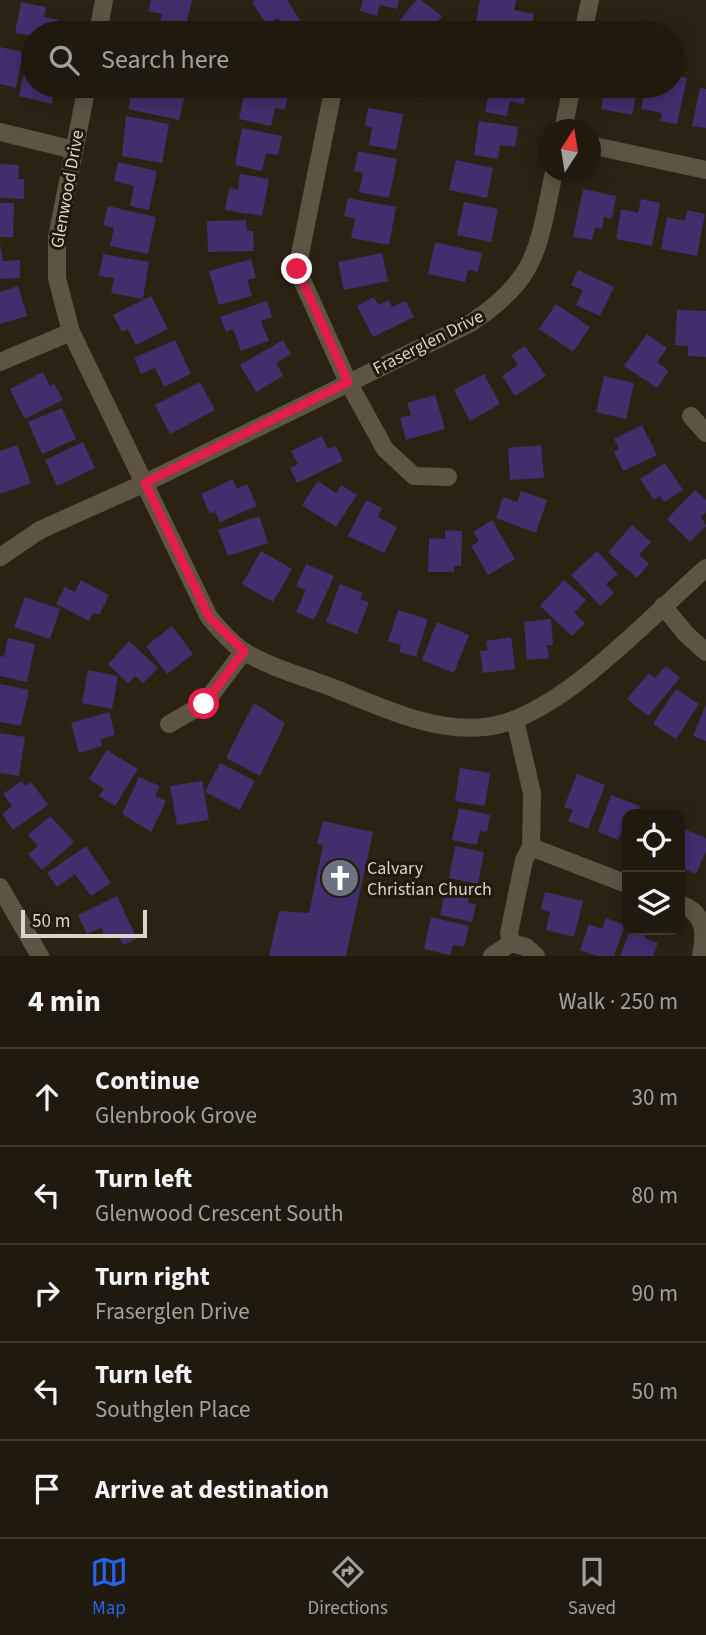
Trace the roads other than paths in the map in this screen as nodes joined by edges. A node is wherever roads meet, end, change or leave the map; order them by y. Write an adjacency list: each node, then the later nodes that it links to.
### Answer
1 (104, 0): 3 (street)
2 (590, 0): 4 (street)
3 (100, 21)
4 (586, 21)
5 (85, 98): 11 (street, Glenwood Drive)
6 (332, 98): 16 (street)
7 (570, 98): 8 (street)
8 (565, 119)
9 (0, 132): 11 (street)
10 (601, 147): 12 (street)
11 (74, 150): 14 (street, Glenwood Drive)
12 (706, 170)
13 (552, 182): 16 (street, Fraserglen Drive)
14 (71, 332): 15 (street); 20 (street, Glenwood Drive)
15 (0, 362)
16 (348, 382): 19 (street); 20 (street, Fraserglen Drive)
17 (691, 416): 18 (street)
18 (706, 433)
19 (448, 477)
20 (145, 483): 21 (street, Fraserglen Drive); 24 (street, Glenwood Drive)
21 (0, 557)
22 (706, 568): 23 (street)
23 (663, 606): 25 (street); 26 (street)
24 (244, 651): 26 (street); 27 (street)
25 (706, 652)
26 (515, 720): 28 (street)
27 (169, 724)
28 (531, 847): 29 (street); 32 (street)
29 (622, 882)
30 (0, 887): 33 (street)
31 (685, 906): 36 (street)
32 (510, 943): 34 (street); 35 (street)
33 (37, 954)
34 (492, 956)
35 (536, 956)
36 (701, 956)

